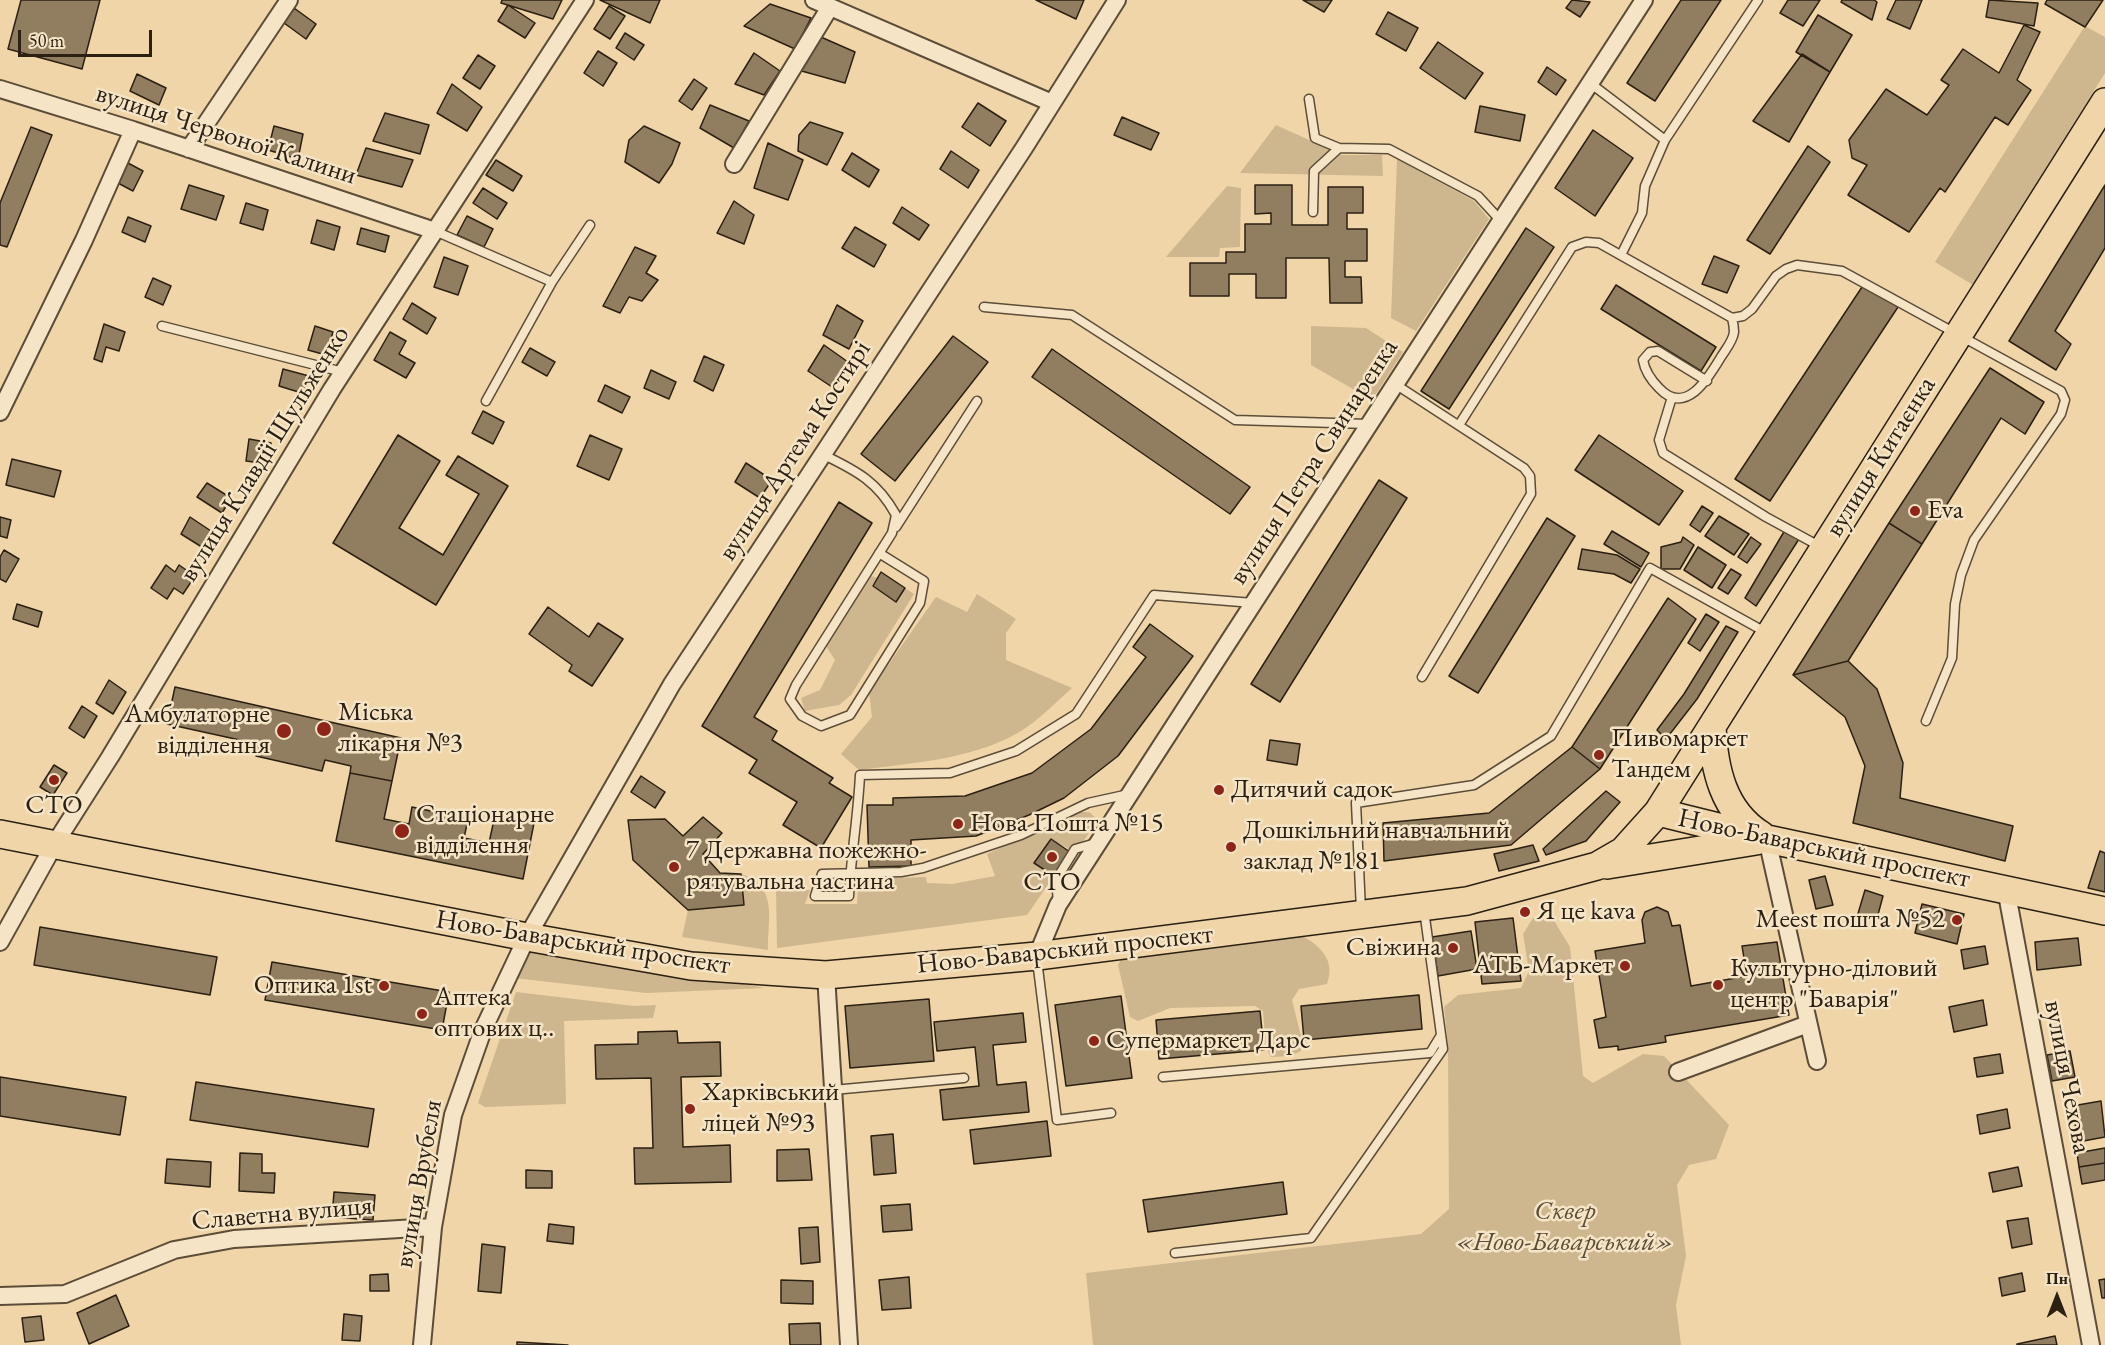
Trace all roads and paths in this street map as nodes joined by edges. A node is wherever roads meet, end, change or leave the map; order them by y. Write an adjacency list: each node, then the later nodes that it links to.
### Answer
1 (289, 0): 16 (street)
2 (585, 0): 21 (street, вулиця Клавдії Шульженко)
3 (814, 0): 7 (street)
4 (1117, 0): 12 (street, вулиця Артема Костирі)
5 (1644, 0): 8 (street, вулиця Петра Свинаренка)
6 (1758, 0): 14 (lane)
7 (830, 7): 12 (street); 17 (street)
8 (1590, 83): 14 (lane); 19 (street, вулиця Петра Свинаренка)
9 (0, 89): 13 (street, вулиця Червоної Калини)
10 (1309, 99): 15 (lane)
11 (2105, 102): 27 (main road, вулиця Китаєнка)
12 (1052, 103): 37 (street, вулиця Артема Костирі)
13 (133, 130): 16 (street, вулиця Червоної Калини); 34 (street)
14 (1665, 140): 22 (lane)
15 (1340, 148): 18 (lane); 19 (lane)
16 (189, 149): 21 (street, вулиця Червоної Калини)
17 (734, 164)
18 (1313, 212)
19 (1501, 221): 30 (street, вулиця Петра Свинаренка)
20 (590, 225): 23 (lane)
21 (435, 231): 23 (lane); 28 (street, вулиця Клавдії Шульженко)
22 (1621, 255): 25 (lane); 36 (lane)
23 (552, 282): 32 (lane)
24 (984, 308): 35 (lane)
25 (1732, 318): 27 (lane); 29 (lane)
26 (162, 326): 28 (lane)
27 (1959, 334): 39 (main road, вулиця Китаєнка); 44 (lane)
28 (344, 372): 50 (street, вулиця Клавдії Шульженко)
29 (1707, 381): 31 (lane); 31 (lane)
30 (1395, 384): 35 (street, вулиця Петра Свинаренка); 36 (lane)
31 (1672, 397): 39 (lane)
32 (486, 401)
33 (977, 401): 38 (lane)
34 (0, 412)
35 (1369, 424): 41 (street, вулиця Петра Свинаренка)
36 (1459, 425): 43 (lane)
37 (824, 455): 38 (lane); 57 (street, вулиця Артема Костирі)
38 (892, 533): 40 (lane)
39 (1824, 549): 42 (main road, вулиця Китаєнка)
40 (879, 553): 40 (lane)
41 (1253, 603): 46 (street, вулиця Петра Свинаренка); 52 (lane)
42 (1770, 634): 45 (main road, вулиця Китаєнка); 56 (lane)
43 (1422, 677)
44 (1926, 721)
45 (1712, 727): 47 (main road, вулиця Китаєнка); 49 (main road)
46 (1130, 794): 52 (lane); 59 (street, вулиця Петра Свинаренка)
47 (1658, 812): 49 (main road, Ново-Баварський проспект); 51 (main road, Ново-Баварський проспект)
48 (0, 834): 50 (main road, Ново-Баварський проспект)
49 (1767, 839): 51 (main road); 53 (main road, Ново-Баварський проспект); 61 (street)
50 (54, 844): 57 (main road, Ново-Баварський проспект); 58 (street, вулиця Клавдії Шульженко)
51 (1597, 866): 54 (main road, Ново-Баварський проспект)
52 (850, 874): 52 (lane)
53 (2006, 889): 55 (main road, Ново-Баварський проспект); 74 (street, вулиця Чехова)
54 (1424, 907): 56 (main road, Ново-Баварський проспект); 62 (lane)
55 (2105, 911)
56 (1361, 915): 59 (main road, Ново-Баварський проспект)
57 (527, 937): 60 (main road, Ново-Баварський проспект); 69 (street, вулиця Врубеля)
58 (0, 942)
59 (1037, 956): 60 (main road, Ново-Баварський проспект); 68 (lane)
60 (826, 975): 67 (street)
61 (1808, 1024): 63 (street); 64 (street)
62 (1441, 1035): 65 (lane); 70 (lane)
63 (1817, 1061)
64 (1678, 1072)
65 (1163, 1077)
66 (964, 1078): 67 (lane)
67 (833, 1090): 73 (street)
68 (1111, 1113)
69 (433, 1227): 71 (street, Славетна вулиця); 72 (street, вулиця Врубеля)
70 (1175, 1253)
71 (0, 1296)
72 (422, 1345)
73 (849, 1345)
74 (2091, 1345)

